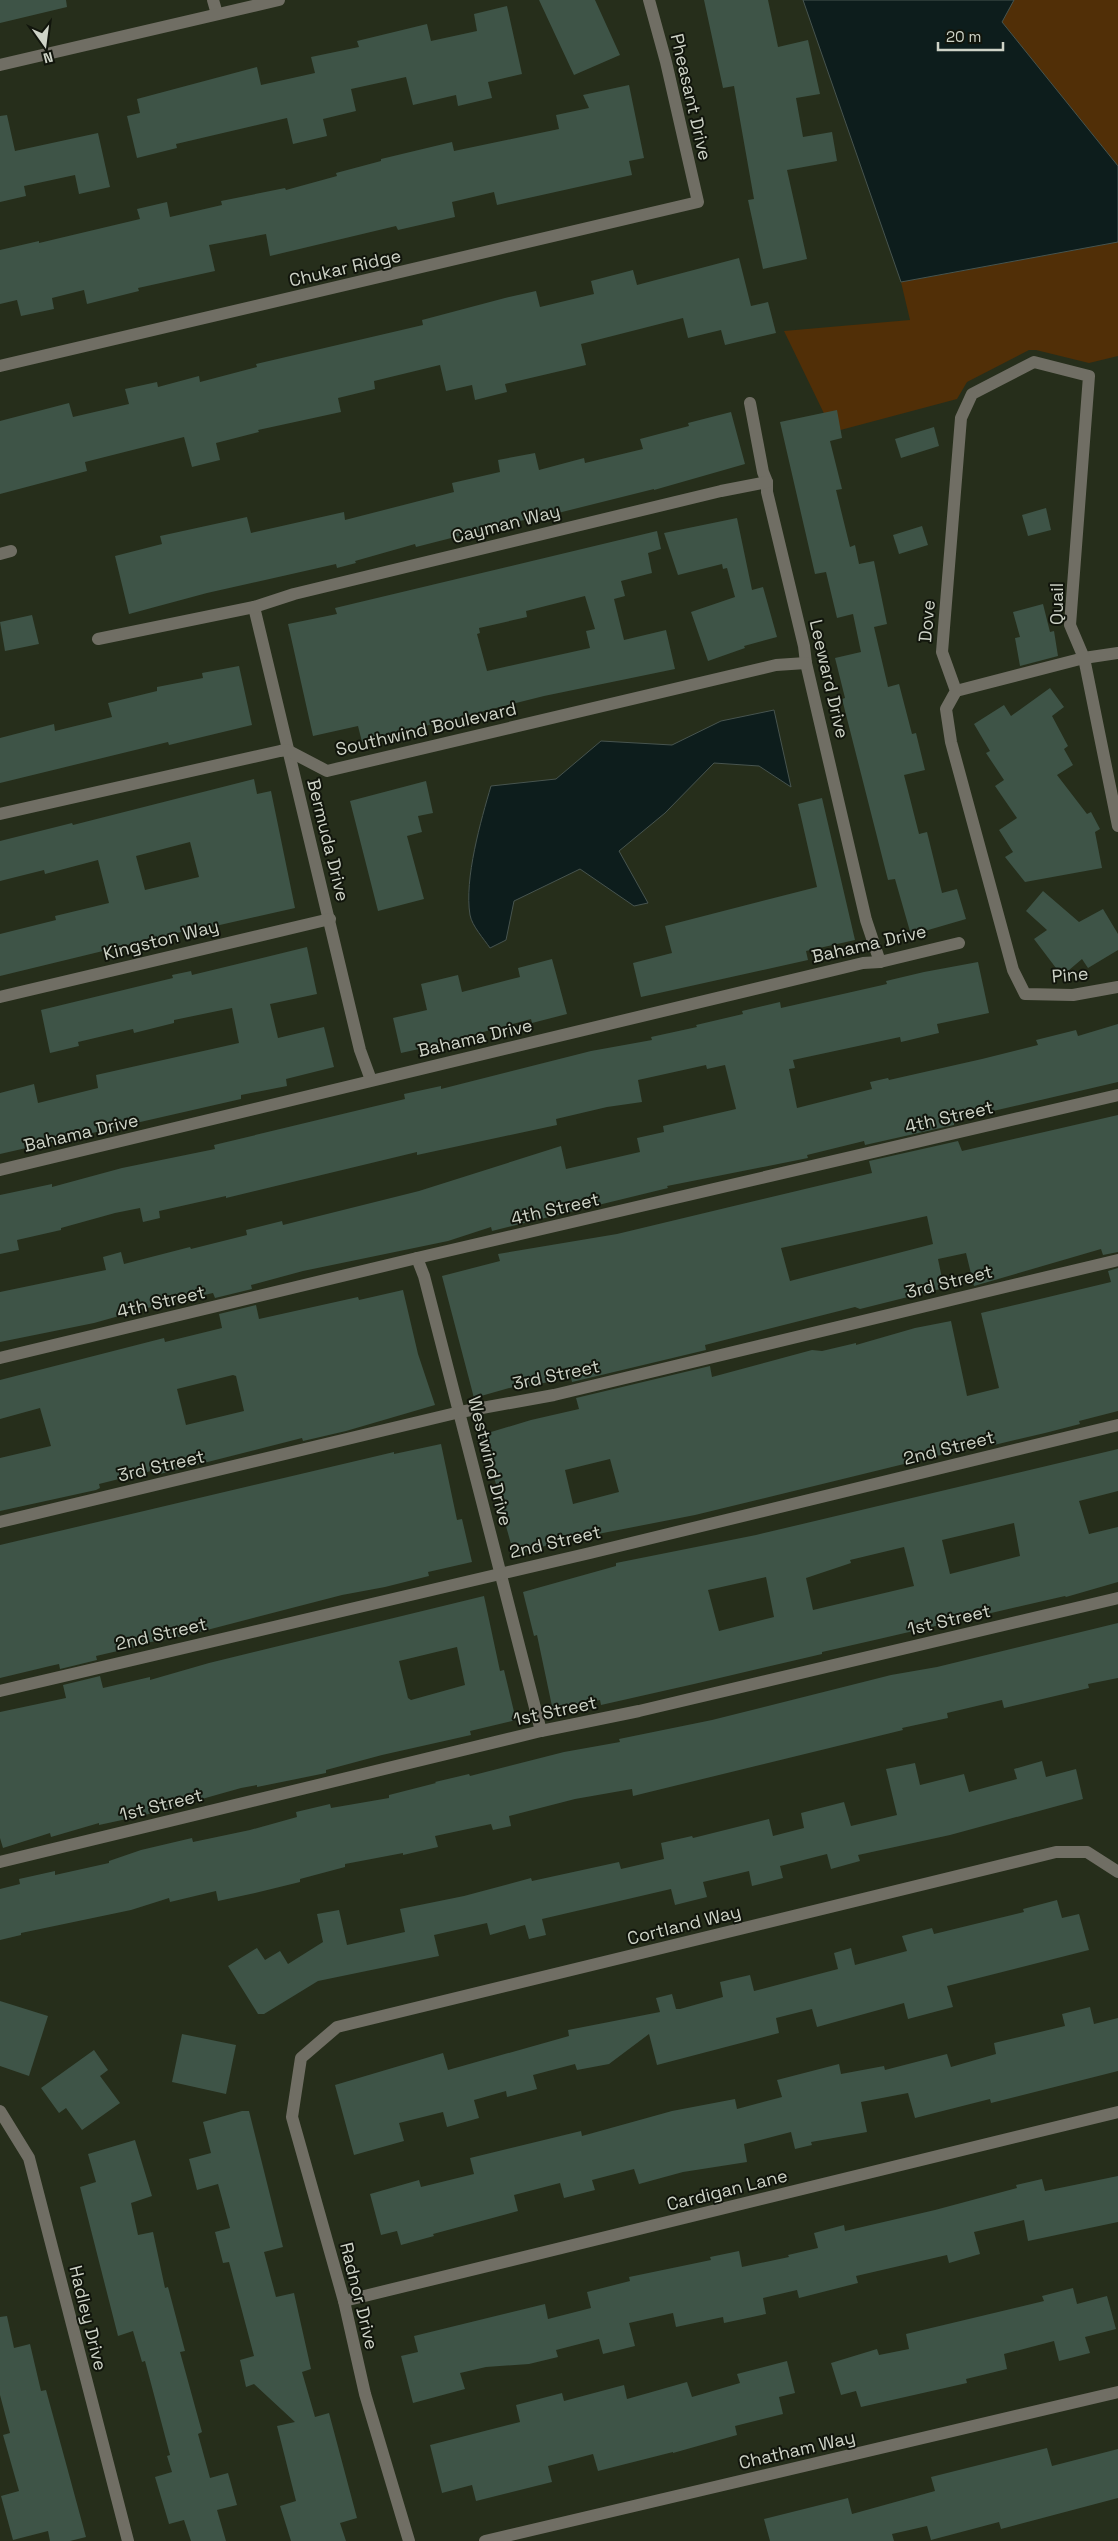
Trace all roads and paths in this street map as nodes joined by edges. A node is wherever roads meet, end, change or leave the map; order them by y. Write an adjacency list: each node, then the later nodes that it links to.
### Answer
1 (213, 0): 4 (street)
2 (279, 0): 4 (street)
3 (649, 0): 6 (street, Pheasant Drive)
4 (217, 14): 5 (street)
5 (0, 65)
6 (698, 202): 7 (street, Chukar Ridge)
7 (0, 366)
8 (1089, 376): 14 (street, Quail); 16 (street, Dove)
9 (750, 403): 10 (street, Leeward Drive)
10 (767, 482): 11 (street, Cayman Way); 15 (street, Leeward Drive)
11 (254, 608): 12 (street, Cayman Way); 17 (street, Bermuda Drive)
12 (98, 639)
13 (1118, 652): 14 (street)
14 (1084, 658): 16 (street); 19 (street, Quail)
15 (806, 663): 17 (street, Southwind Boulevard); 22 (street, Leeward Drive)
16 (956, 691): 23 (street, Pine)
17 (287, 750): 18 (street); 20 (street, Bermuda Drive)
18 (0, 814)
19 (1118, 826)
20 (330, 918): 24 (street, Kingston Way); 25 (street, Bermuda Drive)
21 (958, 943): 22 (street, Bahama Drive)
22 (880, 962): 25 (street, Bahama Drive)
23 (1118, 987)
24 (0, 997)
25 (371, 1080): 27 (street, Bahama Drive)
26 (1118, 1095): 28 (street, 4th Street)
27 (0, 1170)
28 (417, 1258): 30 (street, 4th Street); 31 (street, Westwind Drive)
29 (1118, 1260): 31 (street, 3rd Street)
30 (0, 1358)
31 (460, 1412): 33 (street, 3rd Street); 34 (street, Westwind Drive)
32 (1118, 1425): 34 (street, 2nd Street)
33 (0, 1522)
34 (499, 1573): 36 (street, 2nd Street); 37 (street, Westwind Drive)
35 (1118, 1598): 37 (street, 1st Street)
36 (0, 1690)
37 (541, 1731): 38 (street, 1st Street)
38 (0, 1862)
39 (1118, 1872): 40 (street, Cortland Way)
40 (301, 2058): 43 (street, Radnor Drive)
41 (0, 2111): 45 (street, Hadley Drive)
42 (1118, 2112): 43 (street, Cardigan Lane)
43 (344, 2301): 46 (street, Radnor Drive)
44 (1118, 2392): 47 (street, Chatham Way)
45 (128, 2541)
46 (409, 2541)
47 (485, 2541)

